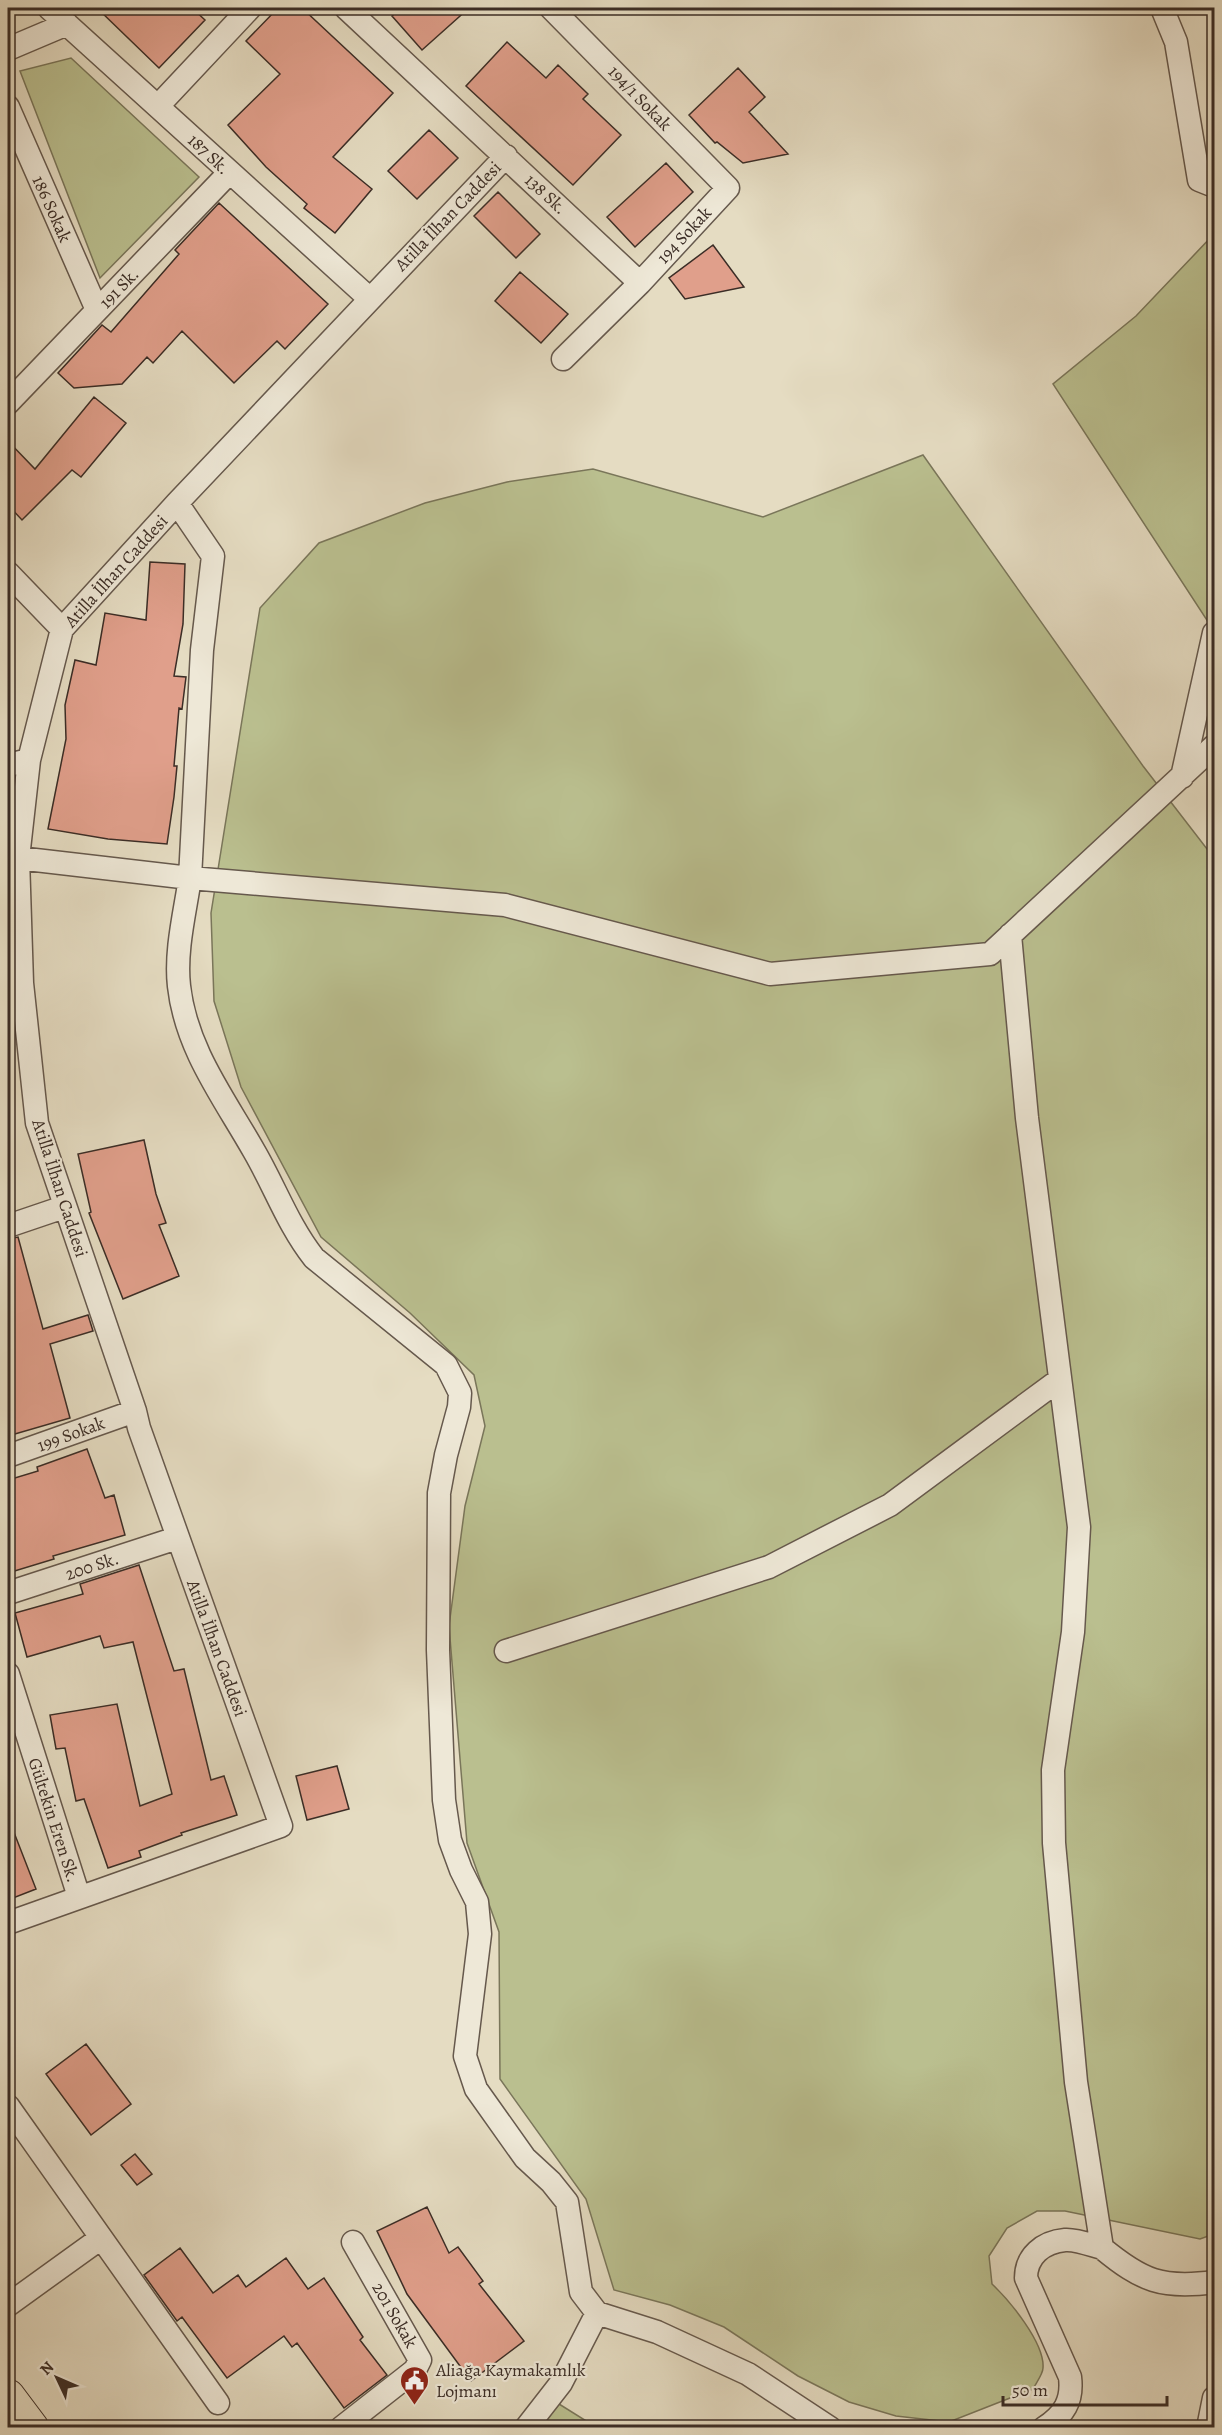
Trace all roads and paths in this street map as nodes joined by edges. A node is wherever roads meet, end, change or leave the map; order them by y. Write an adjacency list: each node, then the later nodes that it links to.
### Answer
1 (49, 8): 6 (street, 187 Sk.)
2 (250, 8): 8 (street)
3 (346, 8): 10 (street, 138 Sk.)
4 (552, 8): 13 (street, 194/1 Sokak)
5 (1162, 8): 12 (street)
6 (66, 24): 7 (street); 8 (street, 187 Sk.)
7 (8, 49)
8 (158, 106): 11 (street, 187 Sk.)
9 (8, 107): 16 (street, 186 Sokak)
10 (506, 156): 14 (street, 138 Sk.); 15 (street, Atilla İlhan Caddesi)
11 (229, 173): 15 (street, 187 Sk.); 16 (street, 191 Sk.)
12 (1215, 186)
13 (728, 188): 14 (street, 194 Sokak)
14 (640, 283): 17 (street)
15 (370, 299): 19 (street, Atilla İlhan Caddesi)
16 (97, 310): 18 (street, 191 Sk.)
17 (563, 359)
18 (8, 402)
19 (177, 503): 21 (street, Atilla İlhan Caddesi); 28 (street)
20 (8, 573): 21 (street)
21 (62, 629): 24 (street, Atilla İlhan Caddesi)
22 (1215, 633): 26 (street)
23 (1215, 746): 26 (street)
24 (29, 760): 25 (street); 27 (street, Atilla İlhan Caddesi)
25 (8, 765)
26 (1182, 777): 29 (street)
27 (18, 858): 28 (street); 30 (street, Atilla İlhan Caddesi)
28 (190, 878): 29 (street); 48 (street)
29 (1010, 935): 33 (street)
30 (15, 985): 31 (street, Atilla İlhan Caddesi)
31 (64, 1206): 32 (street); 34 (street, Atilla İlhan Caddesi)
32 (8, 1226)
33 (1059, 1380): 38 (street); 45 (street)
34 (135, 1411): 35 (street, 199 Sokak); 36 (street, Atilla İlhan Caddesi)
35 (8, 1456)
36 (177, 1538): 37 (street, 200 Sk.); 40 (street, Atilla İlhan Caddesi)
37 (8, 1593)
38 (506, 1651)
39 (8, 1674): 40 (street, Gültekin Eren Sk.)
40 (79, 1897): 41 (street, Atilla İlhan Caddesi)
41 (8, 1923)
42 (8, 2106): 43 (street)
43 (101, 2238): 47 (street); 51 (street)
44 (353, 2242): 53 (street, 201 Sokak)
45 (1102, 2248): 46 (street); 56 (street)
46 (1215, 2282)
47 (8, 2305)
48 (597, 2313): 54 (street); 55 (street)
49 (8, 2396): 52 (highway)
50 (1215, 2398): 57 (street)
51 (218, 2403)
52 (32, 2427)
53 (341, 2427)
54 (526, 2427)
55 (830, 2427)
56 (1044, 2427)
57 (1208, 2427)

